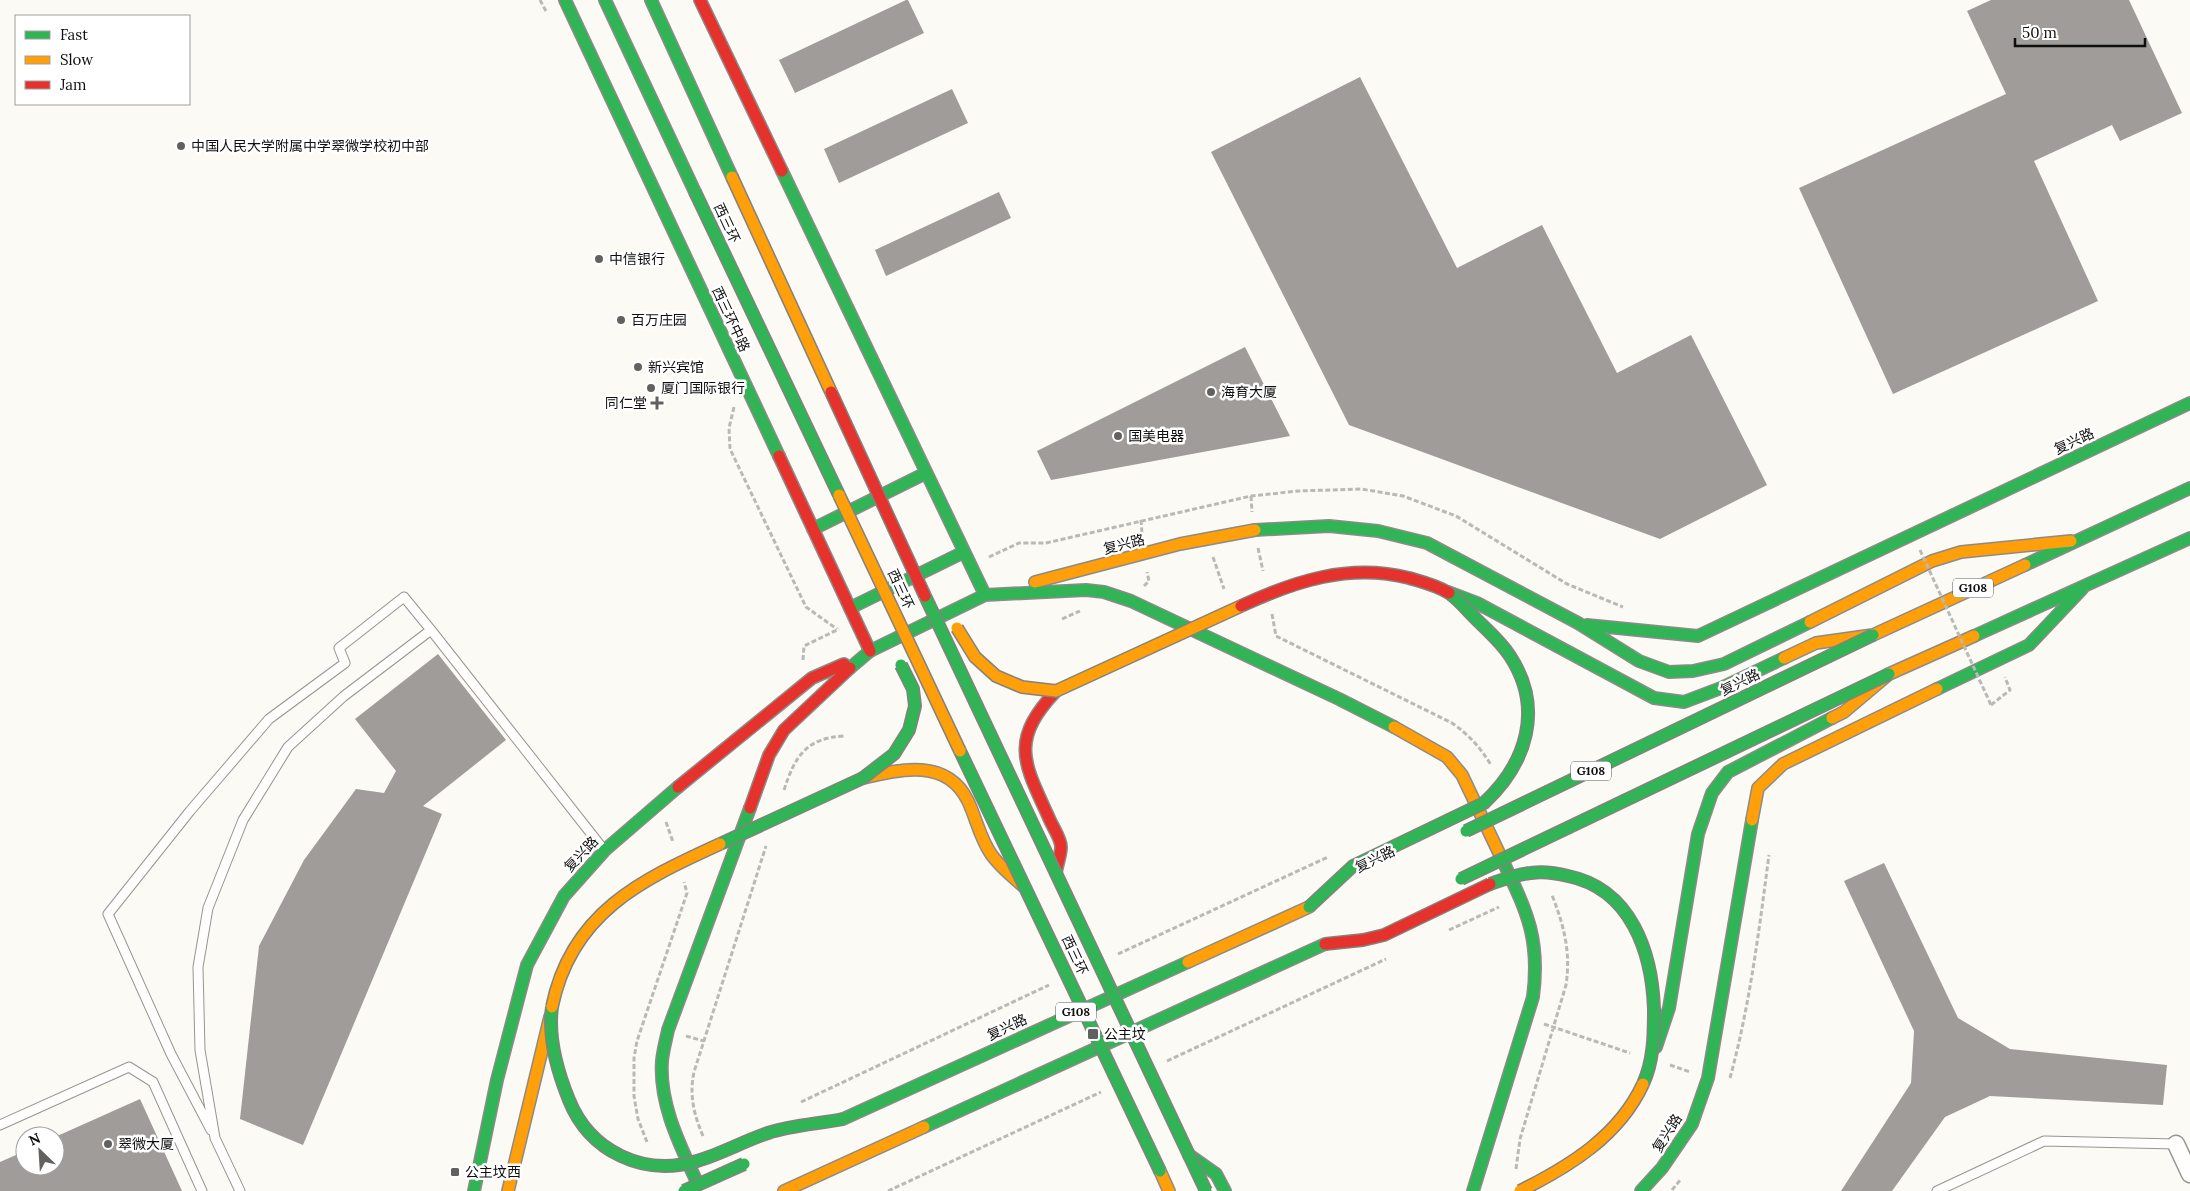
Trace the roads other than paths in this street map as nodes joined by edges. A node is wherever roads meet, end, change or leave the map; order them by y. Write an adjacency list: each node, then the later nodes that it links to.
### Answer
1 (565, 0): 8 (main road, 西三环中路)
2 (605, 0): 16 (main road, 西三环, bridge)
3 (651, 0): 12 (main road, 西三环, bridge)
4 (700, 0): 6 (main road)
5 (2190, 403): 20 (main road, 复兴路)
6 (926, 473): 8 (main road); 11 (main road)
7 (2190, 488): 10 (main road, 复兴路 / G108)
8 (812, 529): 19 (main road, 西三环中路)
9 (2190, 538): 13 (main road, 复兴路)
10 (2073, 541): 20 (main road, 复兴路); 22 (main road, 复兴路 / G108)
11 (964, 552): 17 (main road); 19 (main road)
12 (917, 579): 14 (main road); 29 (main road, 西三环, bridge)
13 (2085, 586): 24 (main road, 复兴路); 62 (main road, 复兴路)
14 (933, 589)
15 (1448, 592): 22 (main road, bridge); 25 (main road, bridge); 33 (main road, bridge)
16 (887, 594): 26 (main road, bridge); 32 (main road, 西三环, bridge)
17 (985, 595): 20 (main road, 复兴路); 23 (main road); 60 (main road)
18 (945, 603): 25 (main road, bridge)
19 (850, 608): 23 (main road, 西三环中路)
20 (1580, 624)
21 (431, 630): 28 (lane); 40 (lane); 40 (lane)
22 (1873, 634): 27 (main road, 复兴路 / G108, bridge)
23 (870, 651): 28 (main road, 复兴路); 53 (main road)
24 (1889, 674): 30 (main road, 复兴路, bridge); 37 (main road, bridge)
25 (1056, 691): 29 (main road)
26 (863, 778): 32 (main road, bridge); 36 (main road, bridge)
27 (1453, 838)
28 (604, 850): 50 (main road, 复兴路)
29 (1056, 873): 43 (main road, 西三环, bridge)
30 (1450, 884)
31 (1345, 890): 33 (main road, 复兴路 / G108)
32 (1029, 892): 46 (main road, 西三环, bridge)
33 (1310, 907): 38 (main road, 复兴路 / G108)
34 (1360, 927): 35 (main road)
35 (1324, 944): 37 (main road, bridge); 45 (main road)
36 (551, 1015): 38 (main road, bridge); 51 (main road, bridge)
37 (1653, 1056): 61 (main road, bridge)
38 (844, 1119): 41 (main road, 复兴路 / G108, bridge)
39 (0, 1126): 48 (lane)
40 (216, 1138): 49 (lane)
41 (799, 1139)
42 (2176, 1144): 47 (street); 63 (lane)
43 (1189, 1155): 58 (main road, 西三环, bridge); 59 (main road)
44 (755, 1159): 52 (main road, bridge)
45 (851, 1160): 54 (main road); 55 (main road)
46 (1160, 1171): 56 (main road); 57 (main road, 西三环)
47 (2190, 1174)
48 (202, 1191)
49 (240, 1191)
50 (474, 1191)
51 (508, 1191)
52 (684, 1191)
53 (701, 1191)
54 (784, 1191)
55 (809, 1191)
56 (1162, 1191)
57 (1169, 1191)
58 (1206, 1191)
59 (1225, 1191)
60 (1473, 1191)
61 (1520, 1191)
62 (1641, 1191)
63 (1937, 1191)

